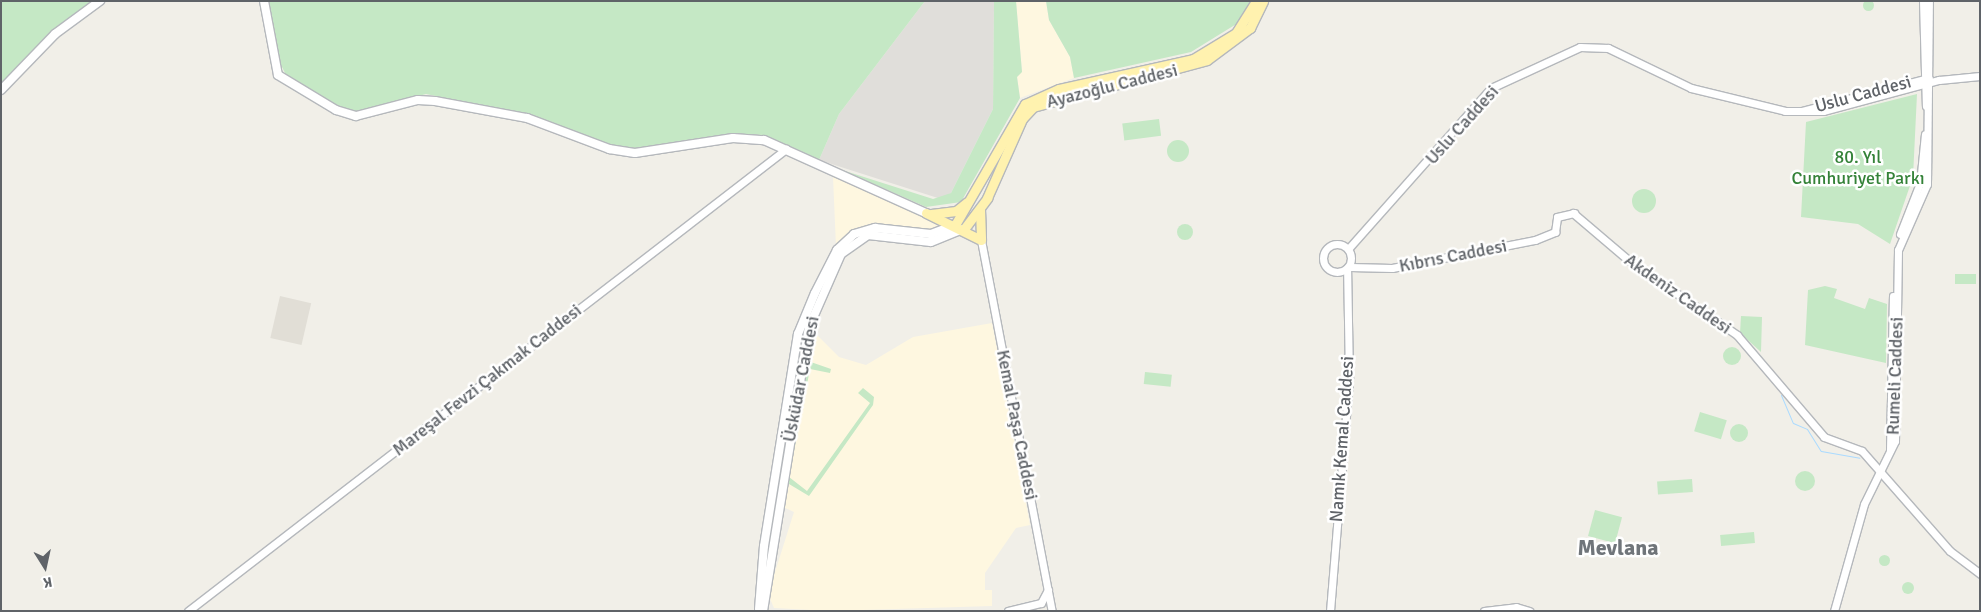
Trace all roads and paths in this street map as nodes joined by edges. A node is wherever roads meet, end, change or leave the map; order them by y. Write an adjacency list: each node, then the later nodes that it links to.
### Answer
1 (100, 1): 9 (main road)
2 (264, 1): 10 (main road)
3 (1256, 1): 11 (main road, Ayazoğlu Caddesi)
4 (1263, 1): 12 (main road, Ayazoğlu Caddesi)
5 (1923, 1): 8 (street, Rumeli Caddesi)
6 (1929, 1): 8 (street, Rumeli Caddesi)
7 (1980, 76): 8 (street, Uslu Caddesi)
8 (1930, 80): 22 (street, Uslu Caddesi); 27 (street, Rumeli Caddesi)
9 (1, 90)
10 (786, 149): 13 (main road); 30 (street, Mareşal Fevzi Çakmak Caddesi)
11 (975, 193): 14 (main road); 16 (main road, Ayazoğlu Caddesi)
12 (980, 209): 15 (main road, Ayazoğlu Caddesi); 17 (main road)
13 (926, 213): 14 (main road)
14 (941, 218): 16 (main road); 19 (main road)
15 (972, 220): 16 (main road); 17 (main road); 18 (main road, Ayazoğlu Caddesi)
16 (957, 222): 18 (main road); 19 (main road, Üsküdar Caddesi)
17 (980, 228): 21 (main road)
18 (964, 229): 21 (main road); 26 (main road, Üsküdar Caddesi)
19 (945, 230): 26 (main road, Üsküdar Caddesi)
20 (1555, 232): 25 (street, Kıbrıs Caddesi); 27 (street, Akdeniz Caddesi)
21 (981, 240): 29 (street, Kemal Paşa Caddesi)
22 (1348, 249): 23 (street); 24 (street)
23 (1353, 256): 24 (street); 25 (street)
24 (1348, 268): 25 (street, Kıbrıs Caddesi); 34 (street, Namık Kemal Caddesi)
25 (1376, 270)
26 (794, 389): 31 (main road, Üsküdar Caddesi)
27 (1879, 470): 28 (street, Akdeniz Caddesi); 37 (street, Rumeli Caddesi)
28 (1980, 574)
29 (1048, 590): 32 (street); 33 (street, Kemal Paşa Caddesi)
30 (188, 611)
31 (761, 611)
32 (1008, 611)
33 (1052, 611)
34 (1330, 611)
35 (1484, 611): 36 (street)
36 (1529, 611)
37 (1834, 611)

